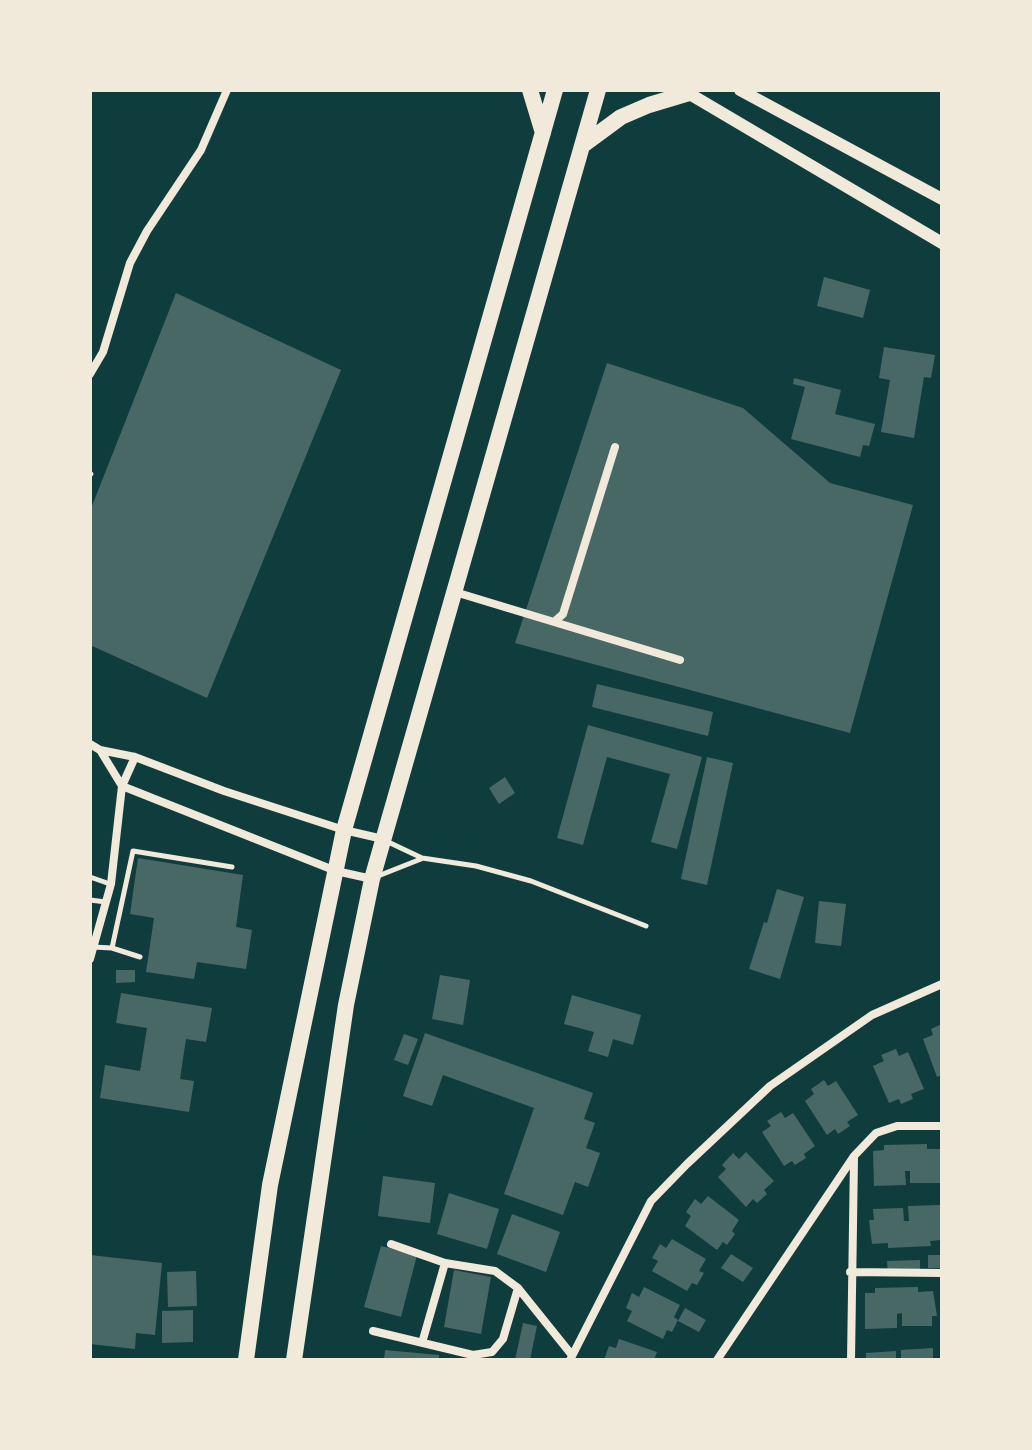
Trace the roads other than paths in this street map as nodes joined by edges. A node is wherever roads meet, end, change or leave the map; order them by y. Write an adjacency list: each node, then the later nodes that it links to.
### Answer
1 (227, 90): 11 (street)
2 (530, 90): 7 (main road)
3 (555, 90): 7 (main road)
4 (598, 90): 8 (main road)
5 (740, 90): 9 (street)
6 (686, 92): 8 (main road); 10 (street)
7 (543, 133): 20 (main road)
8 (583, 145): 13 (main road)
9 (942, 199)
10 (942, 243)
11 (90, 374)
12 (615, 447): 14 (street)
13 (454, 592): 14 (street); 21 (main road)
14 (554, 622): 15 (street)
15 (680, 660)
16 (90, 744): 17 (street)
17 (100, 750): 18 (street); 19 (street)
18 (135, 757): 19 (street); 20 (street)
19 (122, 786): 24 (street); 27 (street)
20 (344, 830): 21 (street); 24 (main road)
21 (383, 839): 22 (lane); 26 (main road)
22 (422, 858): 26 (lane); 30 (lane)
23 (232, 867): 32 (lane)
24 (336, 871): 26 (street); 46 (main road)
25 (90, 877): 27 (lane)
26 (372, 879): 47 (main road)
27 (111, 884): 29 (street)
28 (90, 900): 29 (lane)
29 (107, 902): 31 (street)
30 (646, 926)
31 (92, 947): 32 (lane); 34 (street)
32 (112, 948): 33 (lane)
33 (140, 957)
34 (90, 959)
35 (942, 984): 45 (street)
36 (942, 1126): 37 (street)
37 (854, 1156): 40 (street); 48 (street)
38 (391, 1244): 39 (street)
39 (445, 1263): 42 (street); 44 (street)
40 (850, 1272): 41 (street); 49 (street)
41 (942, 1273)
42 (518, 1288): 44 (street); 45 (street)
43 (373, 1331): 44 (street)
44 (422, 1343)
45 (571, 1357)
46 (246, 1360)
47 (294, 1360)
48 (717, 1360)
49 (851, 1360)

